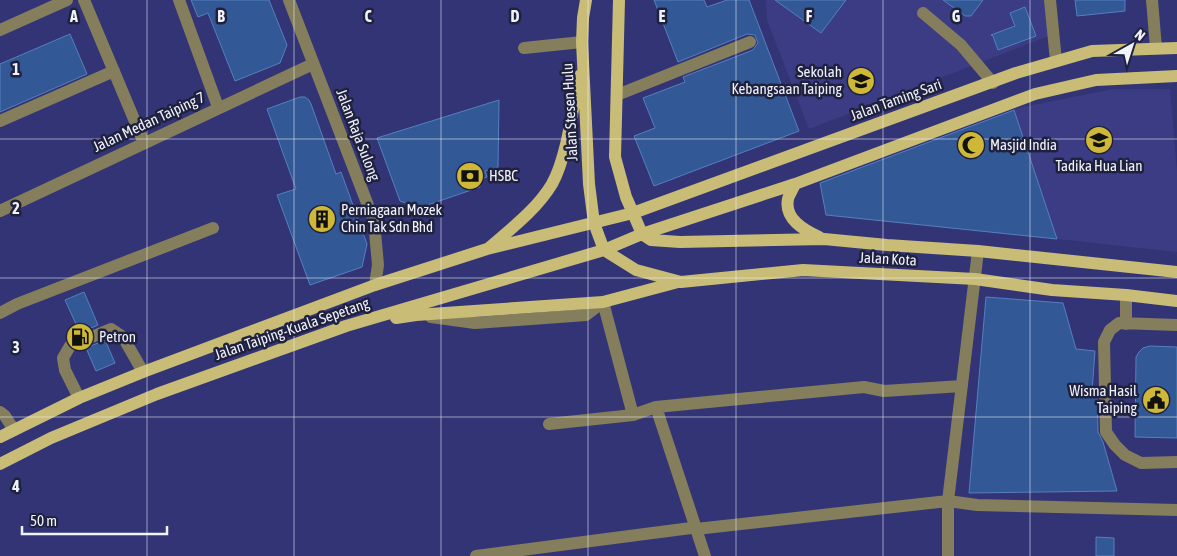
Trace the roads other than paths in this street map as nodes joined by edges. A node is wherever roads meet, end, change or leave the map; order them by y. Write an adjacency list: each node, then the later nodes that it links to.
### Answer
1 (68, 0): 12 (street)
2 (84, 0): 21 (street)
3 (179, 0): 25 (street)
4 (289, 0): 20 (street, Jalan Raja Sulong)
5 (581, 0): 11 (street)
6 (586, 0): 11 (main road, Jalan Stesen Hulu)
7 (619, 0): 24 (main road)
8 (1050, 0): 19 (street)
9 (1152, 0): 16 (street)
10 (923, 13): 23 (street)
11 (583, 18): 13 (main road, Jalan Stesen Hulu)
12 (0, 30)
13 (582, 42): 15 (street); 18 (main road, Jalan Stesen Hulu)
14 (750, 42): 24 (street)
15 (524, 48)
16 (1156, 48): 17 (main road, Jalan Taming Sari); 19 (main road, Jalan Taming Sari)
17 (1177, 48)
18 (583, 56): 31 (main road, Jalan Stesen Hulu); 35 (main road)
19 (1056, 60): 23 (main road, Jalan Taming Sari)
20 (313, 64): 25 (street, Jalan Medan Taiping 7); 41 (street, Jalan Raja Sulong)
21 (114, 71): 26 (street); 27 (street)
22 (1177, 76): 28 (main road)
23 (993, 83): 30 (main road, Jalan Taming Sari)
24 (617, 95): 30 (main road)
25 (218, 107): 27 (street, Jalan Medan Taiping 7)
26 (0, 121)
27 (144, 143): 29 (street, Jalan Medan Taiping 7)
28 (795, 184): 33 (main road); 34 (main road)
29 (0, 211)
30 (633, 213): 31 (main road, Jalan Taming Sari); 33 (main road)
31 (594, 222): 35 (main road, Jalan Taiping-Kuala Sepetang); 36 (main road, Jalan Stesen Hulu)
32 (213, 228): 45 (street)
33 (642, 234): 34 (main road, Jalan Kota); 36 (main road, Jalan Taiping-Kuala Sepetang)
34 (824, 239): 37 (main road, Jalan Kota)
35 (487, 249): 41 (main road, Jalan Taiping-Kuala Sepetang)
36 (604, 250): 40 (main road, Jalan Kota); 48 (main road, Jalan Taiping-Kuala Sepetang)
37 (978, 251): 38 (main road, Jalan Kota); 39 (street)
38 (1177, 272)
39 (975, 279): 40 (main road, Jalan Kota); 42 (main road, Jalan Kota); 50 (street)
40 (681, 282): 44 (main road)
41 (375, 285): 49 (main road, Jalan Taiping-Kuala Sepetang)
42 (1126, 296): 43 (main road, Jalan Kota); 46 (street)
43 (1177, 301)
44 (603, 302): 48 (main road); 54 (street)
45 (0, 313)
46 (1126, 324): 47 (street); 58 (street)
47 (1177, 325)
48 (346, 326): 59 (main road, Jalan Taiping-Kuala Sepetang)
49 (143, 372): 51 (main road, Jalan Taiping-Kuala Sepetang); 51 (street)
50 (962, 386): 52 (street); 60 (street)
51 (80, 398): 56 (main road, Jalan Taiping-Kuala Sepetang)
52 (656, 407): 54 (street); 62 (street)
53 (0, 412): 56 (street)
54 (633, 415): 55 (street)
55 (549, 424)
56 (14, 430): 57 (main road, Jalan Taiping-Kuala Sepetang)
57 (0, 437)
58 (1177, 462)
59 (0, 464)
60 (948, 501): 61 (street); 62 (street); 65 (street)
61 (1177, 510)
62 (696, 530): 63 (street); 64 (street)
63 (476, 556)
64 (705, 556)
65 (948, 556)

